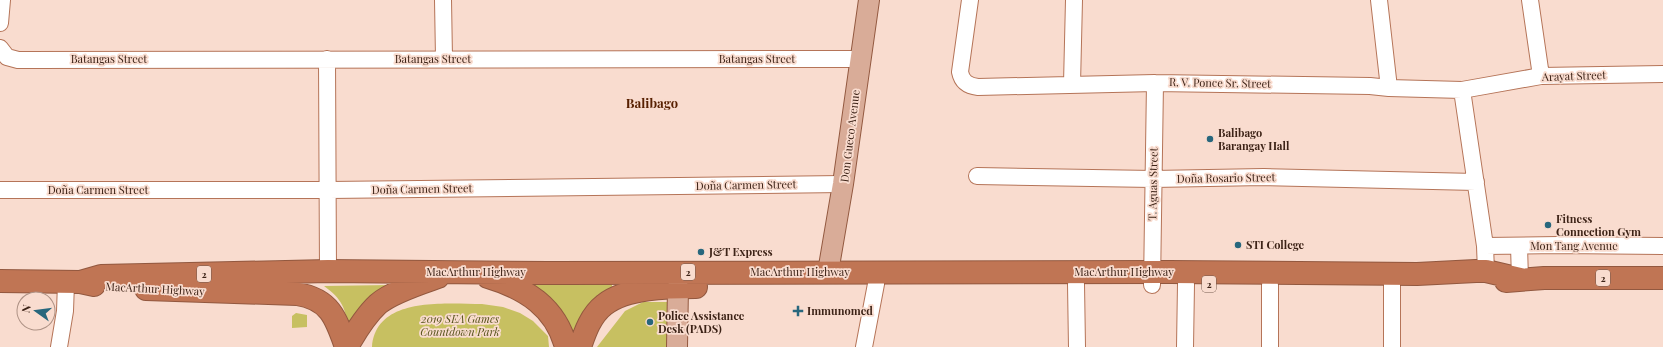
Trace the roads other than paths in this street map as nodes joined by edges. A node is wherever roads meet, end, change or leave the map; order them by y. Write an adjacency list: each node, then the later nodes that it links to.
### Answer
1 (2, 0): 8 (street)
2 (443, 0): 10 (street)
3 (869, 0): 12 (main road, Don Gueco Avenue)
4 (970, 0): 16 (street, R. V. Ponce Sr. Street)
5 (1074, 0): 16 (street)
6 (1378, 0): 17 (street)
7 (1530, 0): 14 (street)
8 (0, 23)
9 (3, 52): 11 (street, Batangas Street)
10 (444, 58): 11 (street, Batangas Street); 12 (street, Batangas Street)
11 (327, 59): 24 (street)
12 (860, 59): 22 (main road, Don Gueco Avenue)
13 (1663, 74): 14 (street, Arayat Street)
14 (1541, 76): 18 (street, Arayat Street)
15 (1155, 83): 16 (street, R. V. Ponce Sr. Street); 17 (street, R. V. Ponce Sr. Street); 20 (street, T. Aguas Street)
16 (1072, 84)
17 (1389, 88): 18 (street, R. V. Ponce Sr. Street)
18 (1462, 90): 21 (street)
19 (977, 176): 20 (street, Doña Rosario Street)
20 (1153, 179): 21 (street, Doña Rosario Street); 32 (street, T. Aguas Street)
21 (1476, 182): 25 (street)
22 (844, 184): 24 (street, Doña Carmen Street); 31 (main road, Don Gueco Avenue)
23 (0, 190): 24 (street, Doña Carmen Street)
24 (329, 190): 28 (street)
25 (1485, 246): 26 (street, Mon Tang Avenue); 29 (street)
26 (1519, 246): 27 (street, Mon Tang Avenue); 34 (street)
27 (1663, 246)
28 (328, 271): 30 (highway, MacArthur Highway / 2); 37 (highway, MacArthur Highway / 2)
29 (1486, 271): 34 (highway, MacArthur Highway / 2); 35 (highway, MacArthur Highway / 2)
30 (463, 272): 31 (highway, MacArthur Highway / 2); 44 (highway); 45 (highway)
31 (828, 272): 32 (highway, MacArthur Highway / 2)
32 (1152, 278): 35 (highway, MacArthur Highway / 2); 39 (highway, MacArthur Highway / 2); 40 (highway, MacArthur Highway / 2)
33 (1663, 278): 34 (highway, MacArthur Highway / 2)
34 (1520, 279): 35 (highway, MacArthur Highway / 2)
35 (1391, 280): 41 (highway, MacArthur Highway / 2); 52 (street)
36 (0, 282): 37 (highway, MacArthur Highway / 2)
37 (73, 283): 43 (street); 44 (highway, MacArthur Highway / 2)
38 (876, 284): 39 (highway, MacArthur Highway / 2); 42 (highway, MacArthur Highway / 2); 48 (street)
39 (1076, 284): 49 (street)
40 (1186, 284): 41 (highway, MacArthur Highway / 2); 50 (street)
41 (1270, 285): 51 (street)
42 (678, 287): 46 (highway, MacArthur Highway / 2); 47 (main road)
43 (59, 347)
44 (346, 347)
45 (566, 347)
46 (580, 347)
47 (677, 347)
48 (864, 347)
49 (1077, 347)
50 (1185, 347)
51 (1270, 347)
52 (1392, 347)

